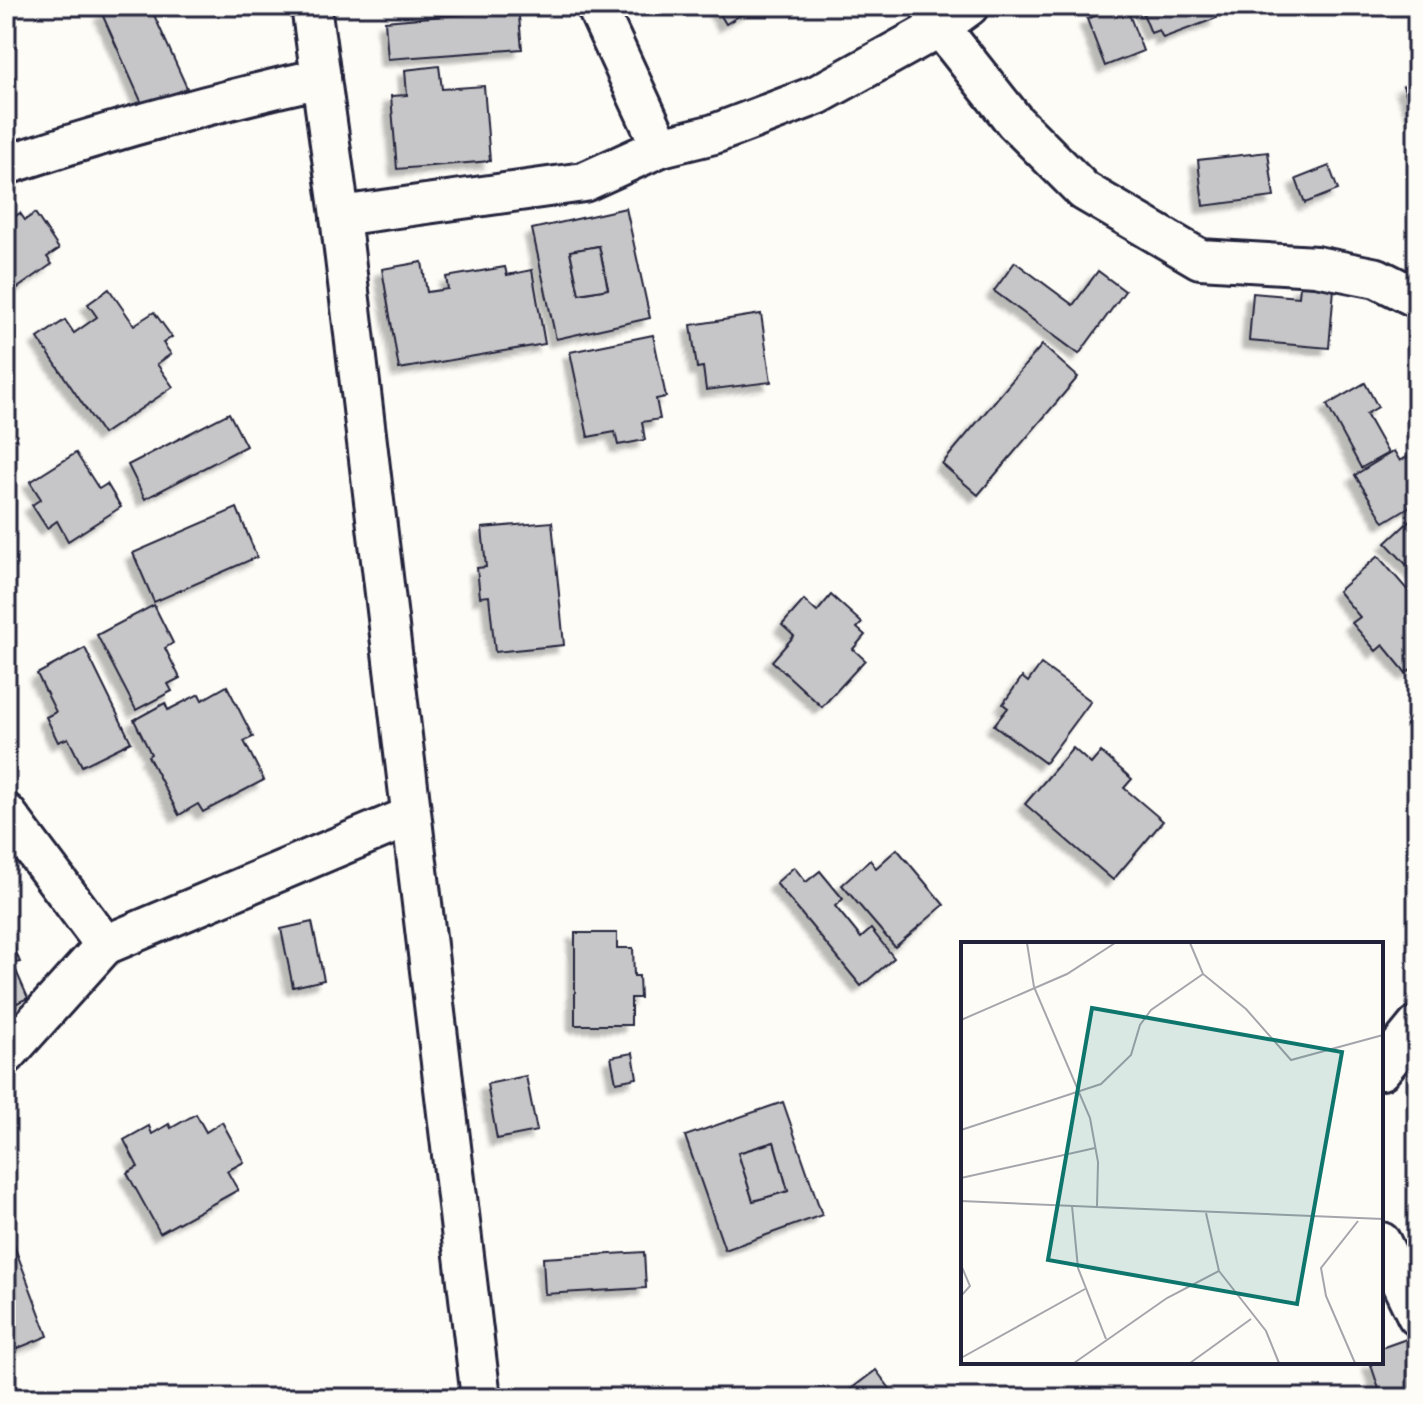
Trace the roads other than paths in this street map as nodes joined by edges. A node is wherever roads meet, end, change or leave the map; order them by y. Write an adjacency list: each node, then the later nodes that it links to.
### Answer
1 (311, 6): 4 (street)
2 (596, 6): 5 (street)
3 (946, 13): 5 (street); 8 (street)
4 (321, 78): 6 (street); 7 (street)
5 (661, 147): 7 (street)
6 (6, 165)
7 (340, 216): 10 (street)
8 (1417, 298)
9 (6, 813): 11 (street)
10 (411, 816): 11 (street); 17 (street)
11 (105, 945): 13 (street)
12 (1417, 1026): 14 (street)
13 (6, 1055)
14 (1383, 1068)
15 (1383, 1246): 16 (street)
16 (1417, 1316)
17 (481, 1398)

